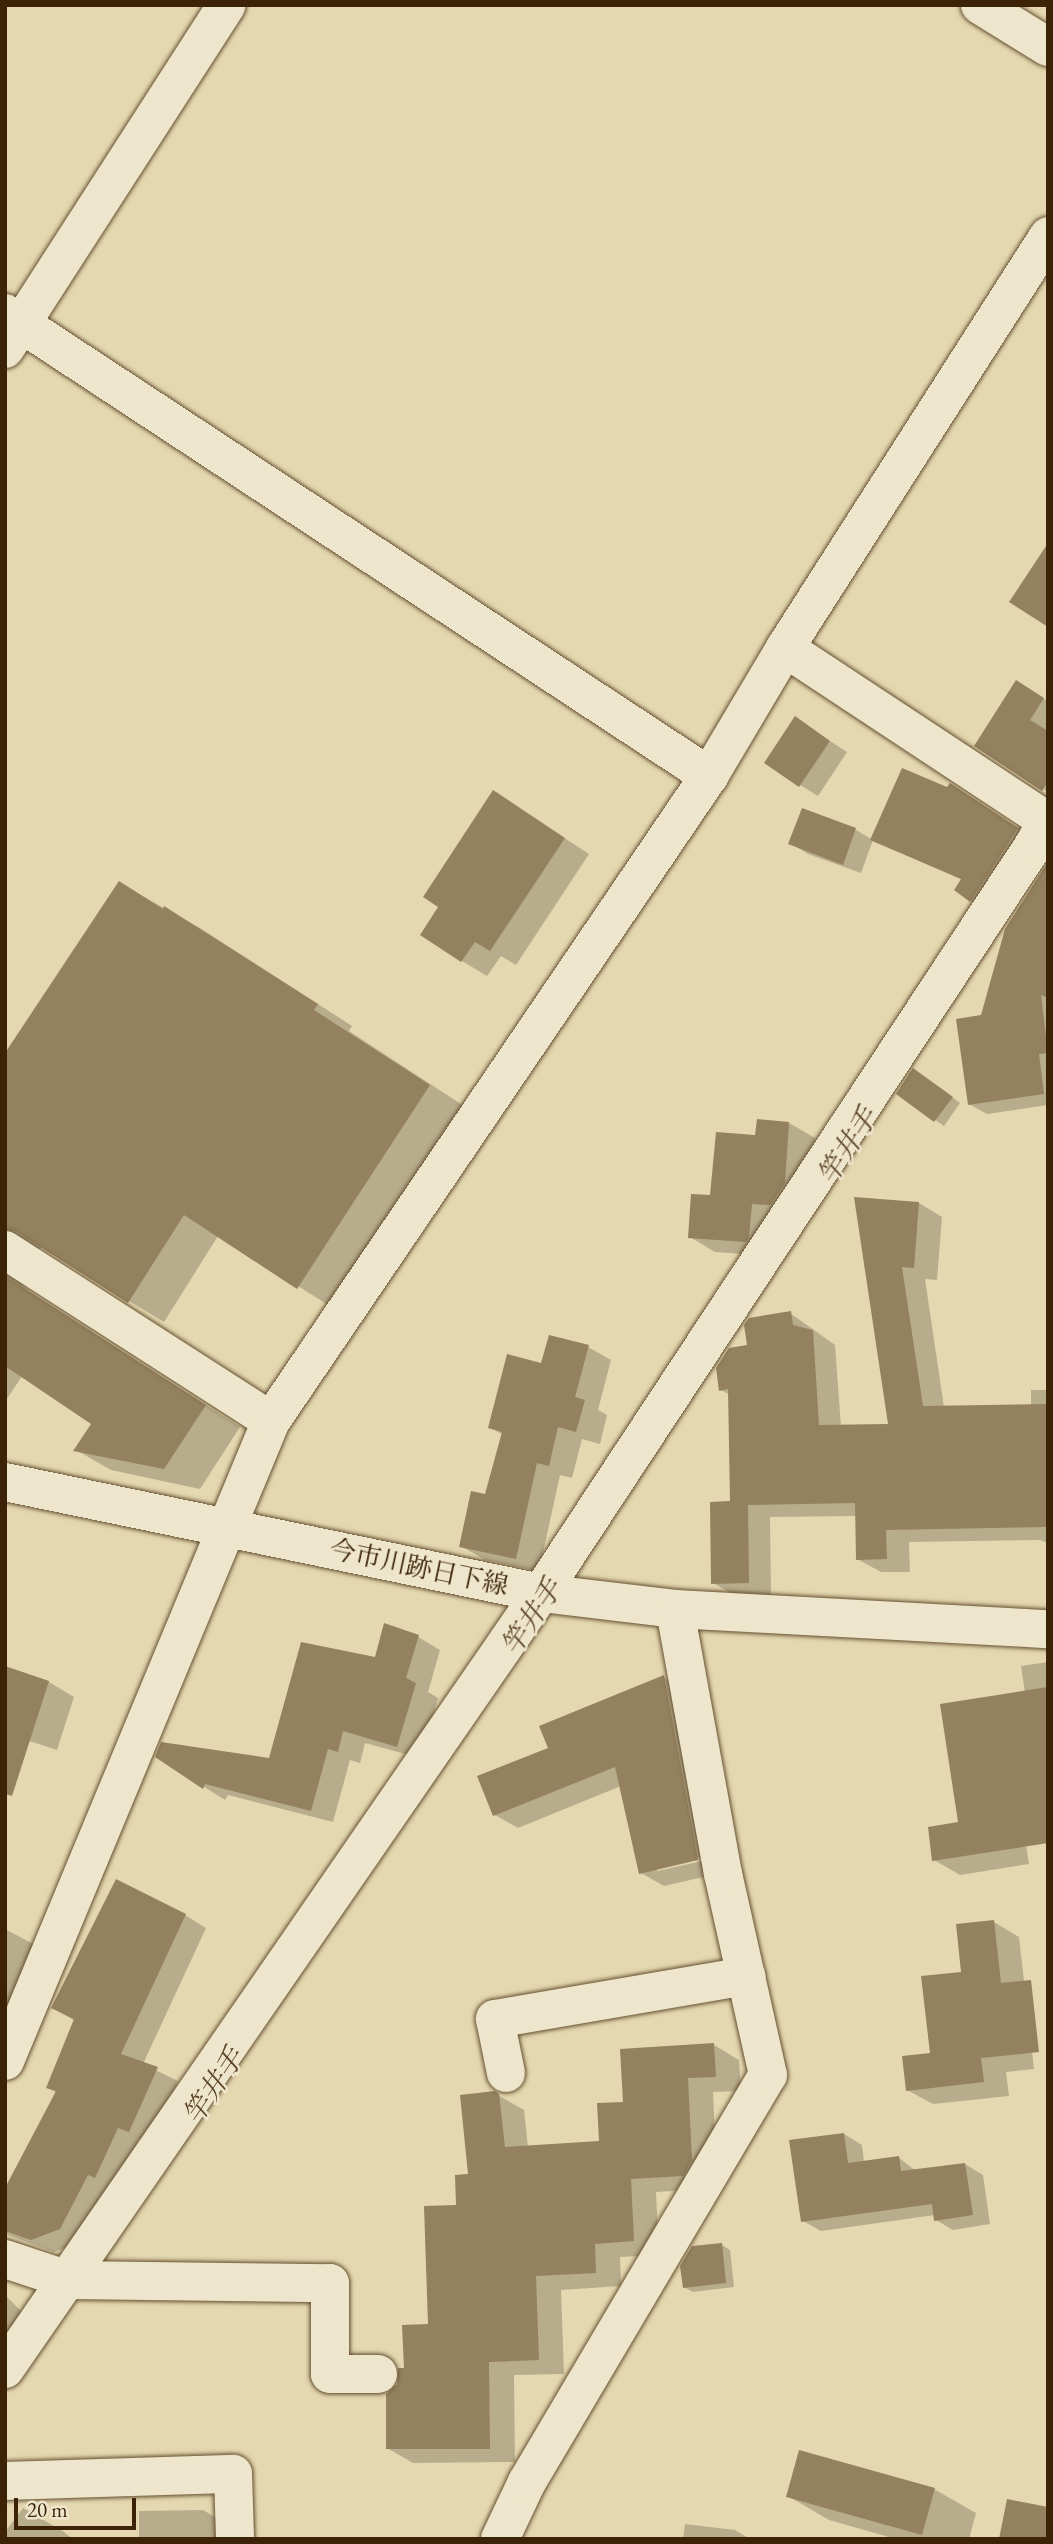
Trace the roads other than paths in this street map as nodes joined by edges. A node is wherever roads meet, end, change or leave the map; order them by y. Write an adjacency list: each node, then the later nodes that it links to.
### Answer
1 (227, 5): 5 (street)
2 (980, 5): 3 (street)
3 (1048, 47)
4 (1048, 236): 6 (street)
5 (11, 328): 7 (street)
6 (785, 648): 7 (street); 8 (street)
7 (709, 776): 10 (street)
8 (1044, 832): 13 (street)
9 (5, 1250): 10 (street)
10 (271, 1421): 12 (street)
11 (5, 1482): 12 (street, 今市川跡日下線)
12 (229, 1527): 13 (street, 今市川跡日下線); 17 (street)
13 (541, 1593): 14 (street, 今市川跡日下線); 20 (street)
14 (675, 1609): 15 (street, 今市川跡日下線); 16 (street)
15 (1048, 1629)
16 (746, 1976): 18 (street); 25 (street)
17 (9, 2042)
18 (506, 2073)
19 (5, 2259): 20 (street)
20 (68, 2280): 21 (street); 22 (street)
21 (5, 2369)
22 (378, 2374)
23 (5, 2481): 24 (street)
24 (235, 2539)
25 (500, 2539)

